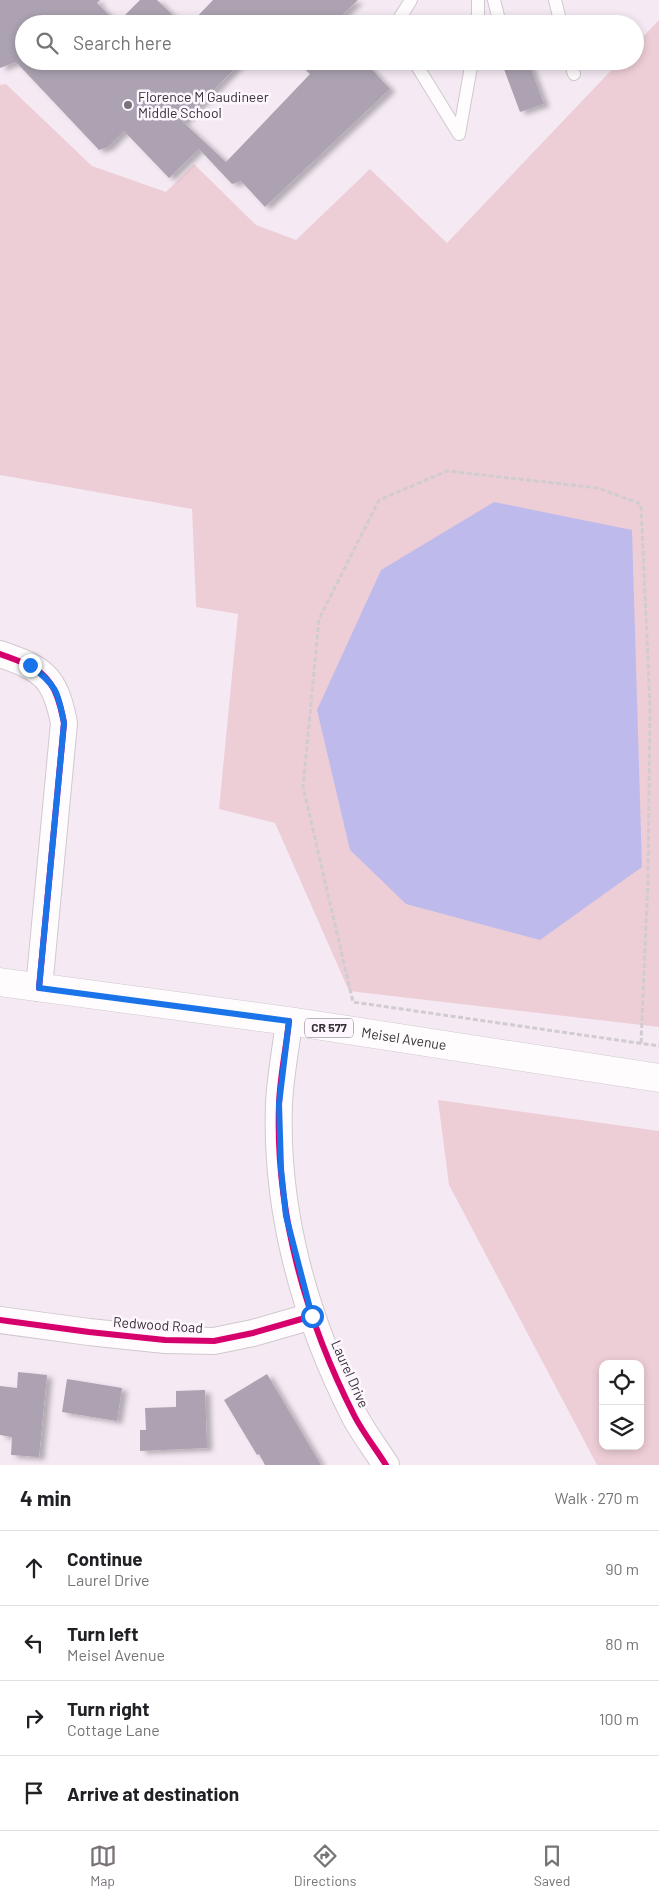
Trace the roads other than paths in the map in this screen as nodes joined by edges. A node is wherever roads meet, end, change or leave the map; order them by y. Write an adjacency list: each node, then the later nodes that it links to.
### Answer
1 (411, 0): 5 (lane)
2 (478, 0): 6 (lane)
3 (494, 0): 7 (lane)
4 (554, 0): 8 (lane)
5 (402, 15)
6 (478, 15)
7 (498, 15)
8 (558, 15)
9 (420, 70): 10 (lane)
10 (470, 70)
11 (0, 654): 13 (street)
12 (0, 982): 13 (main road, Meisel Avenue / CR 577)
13 (39, 988): 14 (main road, Meisel Avenue / CR 577)
14 (289, 1021): 15 (main road, Meisel Avenue / CR 577); 16 (street, Laurel Drive)
15 (658, 1078)
16 (312, 1316): 17 (street, Redwood Road); 18 (street, Laurel Drive)
17 (0, 1320)
18 (386, 1465)

